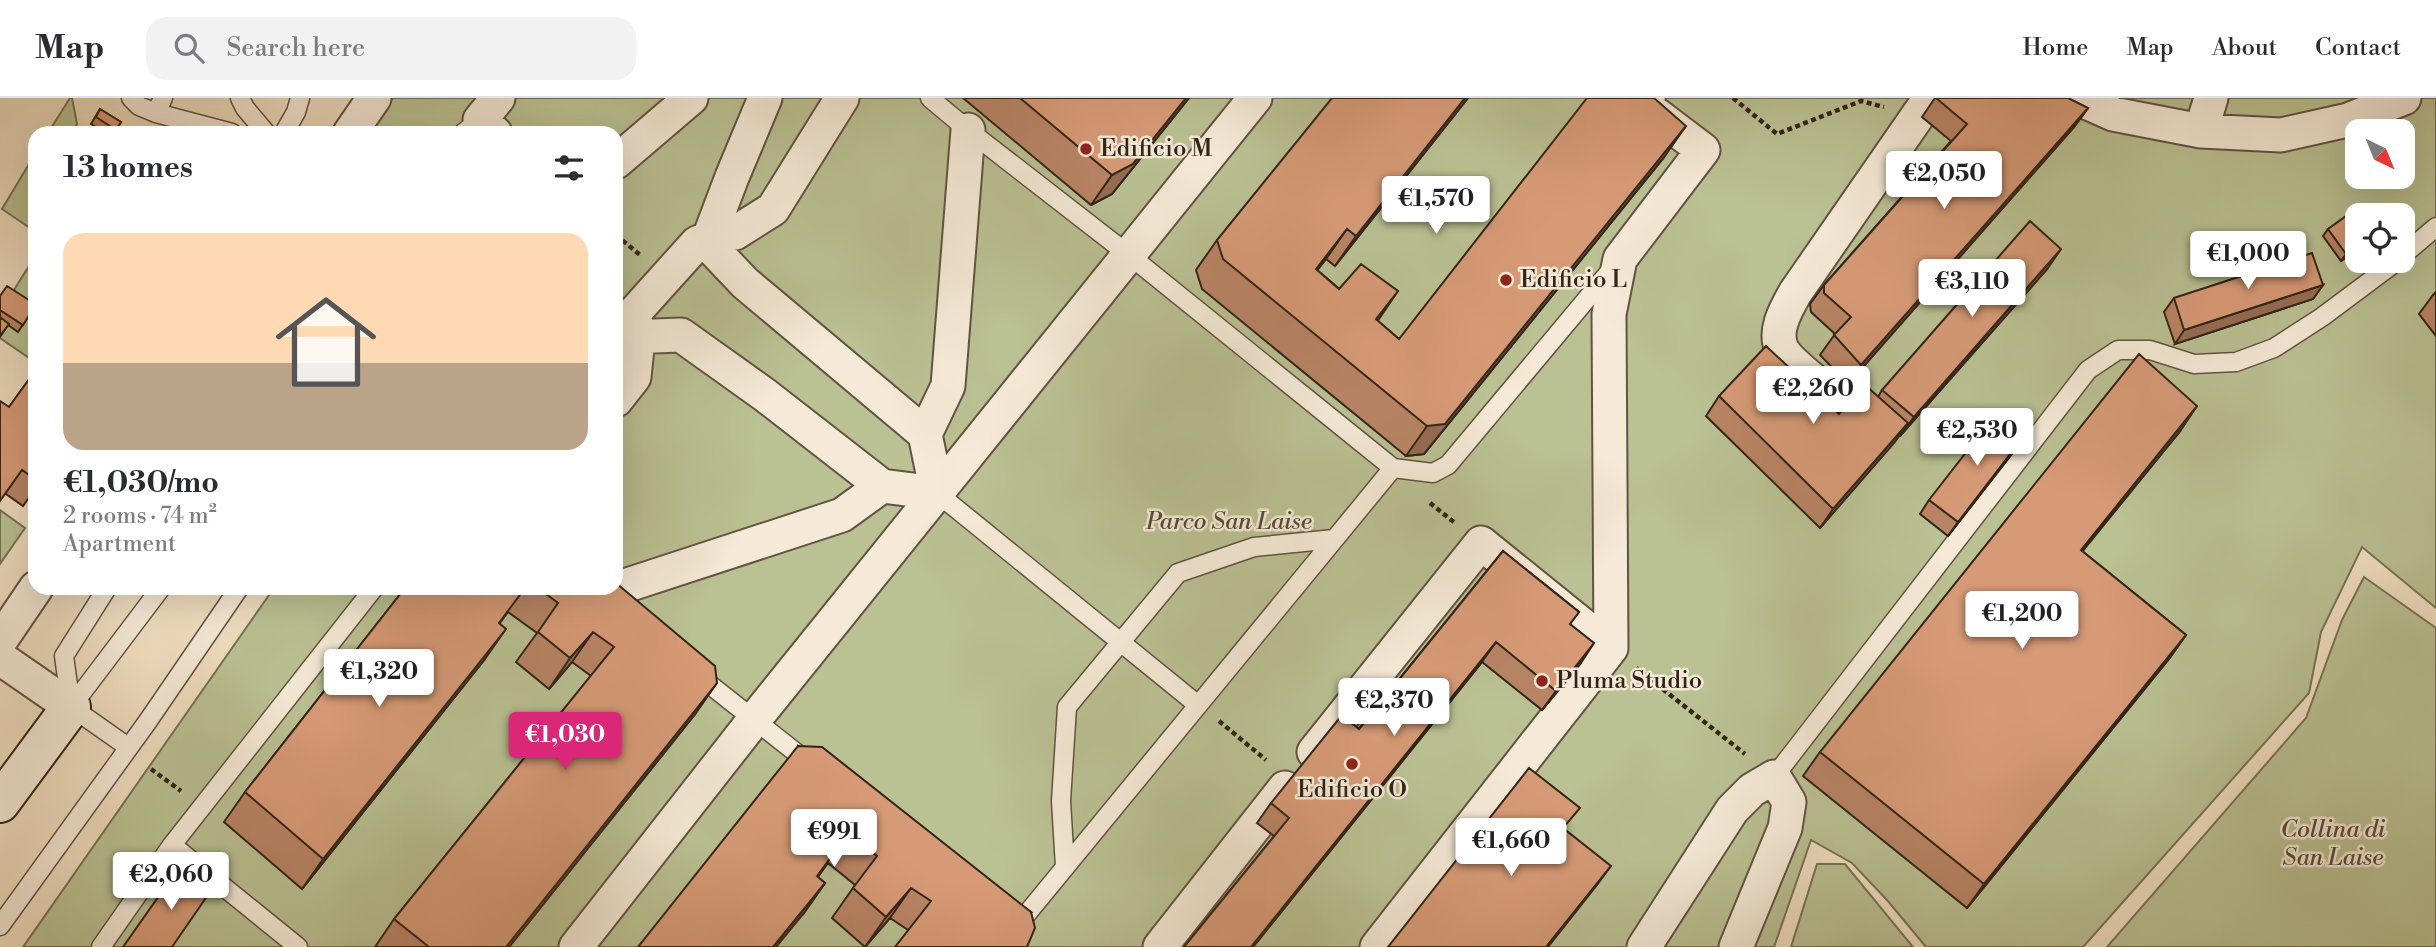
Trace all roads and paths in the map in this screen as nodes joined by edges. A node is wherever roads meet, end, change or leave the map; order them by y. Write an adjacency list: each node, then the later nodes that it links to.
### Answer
1 (131, 98): 15 (lane)
2 (240, 98): 18 (lane)
3 (300, 98): 19 (lane)
4 (374, 98): 20 (street)
5 (691, 98): 23 (street)
6 (765, 98): 25 (street)
7 (842, 98): 25 (street)
8 (930, 98): 21 (lane)
9 (1255, 98): 27 (street)
10 (1648, 98): 28 (street)
11 (1733, 98): 16 (path)
12 (2077, 98): 22 (street)
13 (2211, 98): 22 (street)
14 (2404, 98): 22 (street)
15 (160, 105): 17 (lane)
16 (1920, 111): 32 (street)
17 (214, 126)
18 (260, 126)
19 (288, 126)
20 (355, 126)
21 (968, 130): 27 (lane); 33 (street)
22 (2201, 131)
23 (623, 156)
24 (2436, 226): 26 (lane)
25 (708, 240): 30 (street); 33 (street)
26 (2415, 244)
27 (1129, 255): 34 (lane); 36 (street)
28 (1620, 260): 34 (lane); 46 (street)
29 (2381, 273): 54 (lane)
30 (630, 336): 31 (street); 35 (street)
31 (623, 391)
32 (1833, 397)
33 (926, 434): 36 (street)
34 (1393, 468): 37 (lane)
35 (882, 486): 36 (street); 38 (street)
36 (937, 493): 45 (lane); 51 (street)
37 (1334, 539): 45 (lane); 49 (lane)
38 (623, 588)
39 (31, 595): 44 (street)
40 (103, 595): 50 (lane)
41 (156, 595): 50 (lane)
42 (234, 595): 52 (lane)
43 (368, 595): 58 (lane)
44 (0, 640)
45 (1121, 643): 49 (lane); 60 (lane)
46 (1611, 648): 54 (path); 56 (street); 67 (street)
47 (0, 658): 50 (street)
48 (685, 665): 51 (lane)
49 (1198, 705): 56 (path); 60 (lane)
50 (71, 707): 52 (lane); 57 (main road)
51 (754, 720): 55 (lane); 64 (street)
52 (128, 747): 61 (lane)
53 (151, 769): 58 (path)
54 (1774, 777): 68 (street); 69 (street)
55 (830, 780)
56 (1291, 781): 66 (street)
57 (0, 803)
58 (202, 806): 59 (lane)
59 (172, 845): 62 (lane); 63 (lane)
60 (1065, 867): 65 (lane)
61 (0, 926)
62 (101, 947)
63 (299, 947)
64 (576, 947)
65 (1028, 947)
66 (1160, 947)
67 (1377, 947)
68 (1644, 947)
69 (1736, 947)

